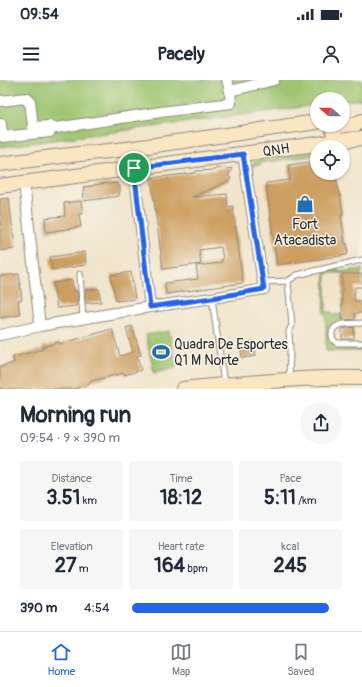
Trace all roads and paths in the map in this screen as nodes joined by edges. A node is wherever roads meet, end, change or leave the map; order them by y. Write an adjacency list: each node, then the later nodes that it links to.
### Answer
1 (227, 80): 3 (street)
2 (274, 80): 3 (street)
3 (230, 91): 10 (street)
4 (0, 101): 10 (street)
5 (362, 116): 6 (street)
6 (350, 118)
7 (362, 121): 13 (street)
8 (310, 123): 16 (street, QNH)
9 (0, 124): 10 (street)
10 (50, 129)
11 (317, 132): 17 (street)
12 (362, 138): 14 (street, QNH)
13 (337, 140)
14 (349, 140)
15 (310, 145): 17 (street, QNH)
16 (127, 149): 19 (street, QNH); 22 (street)
17 (278, 149): 18 (street, QNH)
18 (243, 154): 21 (street, QNH); 28 (street)
19 (61, 156): 20 (street, QNH); 23 (street)
20 (0, 164)
21 (134, 168): 22 (street, QNH); 30 (street)
22 (93, 174): 23 (street, QNH)
23 (24, 183): 24 (street, QNH); 33 (street)
24 (0, 186)
25 (362, 260): 27 (lane)
26 (80, 274): 31 (lane)
27 (288, 280): 28 (lane); 37 (lane)
28 (263, 282): 29 (street)
29 (212, 298): 30 (street); 39 (lane)
30 (150, 307): 31 (street)
31 (83, 319): 33 (street)
32 (362, 323): 35 (lane)
33 (40, 326): 34 (street)
34 (0, 334)
35 (361, 343)
36 (362, 378): 38 (street)
37 (289, 380): 38 (street); 39 (street)
38 (346, 383)
39 (224, 385): 40 (street)
40 (203, 388): 41 (street)
41 (183, 389)

